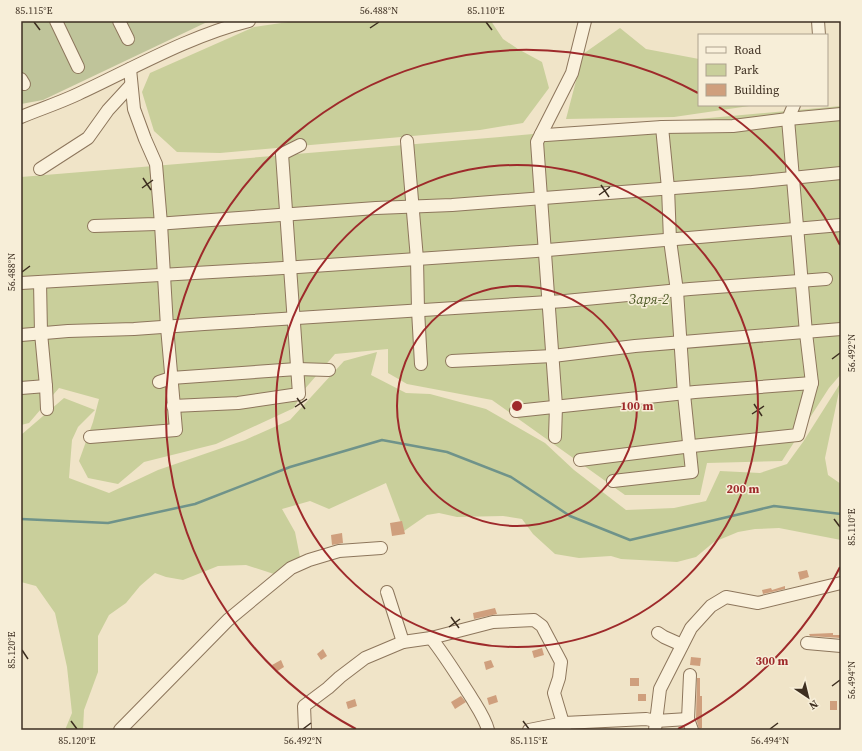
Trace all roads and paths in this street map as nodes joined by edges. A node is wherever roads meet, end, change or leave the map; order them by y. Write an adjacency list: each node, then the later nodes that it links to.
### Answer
1 (56, 21): 8 (street)
2 (119, 21): 7 (street)
3 (249, 21): 9 (street)
4 (585, 21): 16 (street)
5 (818, 21): 6 (street)
6 (819, 34)
7 (128, 39)
8 (78, 67)
9 (130, 70): 10 (street); 13 (street)
10 (132, 84): 19 (street); 26 (street)
11 (794, 106): 14 (street)
12 (841, 114): 14 (street)
13 (21, 117)
14 (788, 119): 15 (street); 21 (street)
15 (662, 127): 16 (street); 22 (street)
16 (541, 134): 23 (street)
17 (407, 141): 24 (street)
18 (300, 145): 25 (street)
19 (40, 169)
20 (841, 173): 21 (street)
21 (793, 177): 22 (street); 29 (street)
22 (668, 188): 23 (street); 30 (street)
23 (540, 197): 24 (street); 31 (street)
24 (413, 206): 25 (street); 32 (street)
25 (287, 214): 26 (street); 33 (street)
26 (161, 224): 28 (street); 34 (street)
27 (841, 225): 29 (street)
28 (94, 226)
29 (798, 229): 30 (street); 36 (street)
30 (670, 240): 31 (street); 39 (street)
31 (544, 250): 32 (street); 40 (street)
32 (417, 259): 33 (street); 41 (street)
33 (290, 267): 34 (street); 42 (street)
34 (164, 274): 37 (street); 43 (street)
35 (826, 279): 36 (street)
36 (801, 281): 39 (street); 46 (street)
37 (40, 282): 38 (street); 45 (street)
38 (21, 283)
39 (677, 291): 40 (street); 48 (street)
40 (549, 302): 41 (street); 49 (street)
41 (418, 310): 42 (street); 51 (street)
42 (294, 318): 43 (street); 52 (street)
43 (167, 327): 45 (street); 54 (street)
44 (841, 330): 46 (street)
45 (41, 333): 47 (street); 57 (street)
46 (806, 333): 48 (street); 56 (street)
47 (21, 335)
48 (679, 342): 49 (street); 59 (street)
49 (553, 356): 50 (street); 61 (street)
50 (452, 361)
51 (421, 364)
52 (297, 369): 53 (street); 54 (street); 60 (street)
53 (329, 370)
54 (171, 378): 55 (street); 60 (street)
55 (159, 382)
56 (812, 383): 59 (street); 66 (street)
57 (46, 386): 58 (street); 62 (street)
58 (21, 388)
59 (684, 394): 61 (street); 66 (street)
60 (173, 406): 64 (street)
61 (556, 406): 63 (street); 65 (street)
62 (47, 409)
63 (516, 411)
64 (90, 437)
65 (556, 438)
66 (690, 446): 67 (street); 68 (street)
67 (580, 460)
68 (613, 481)
69 (381, 548): 82 (street)
70 (841, 583): 76 (street)
71 (387, 592): 74 (street)
72 (658, 632): 76 (street)
73 (431, 638): 74 (street); 81 (street); 84 (street)
74 (403, 642): 83 (street)
75 (807, 643): 77 (street)
76 (682, 645): 79 (street)
77 (841, 646)
78 (690, 675): 80 (street)
79 (655, 726): 80 (street); 81 (street)
80 (691, 726)
81 (564, 727): 85 (street)
82 (120, 730)
83 (305, 730)
84 (488, 730)
85 (529, 730)

